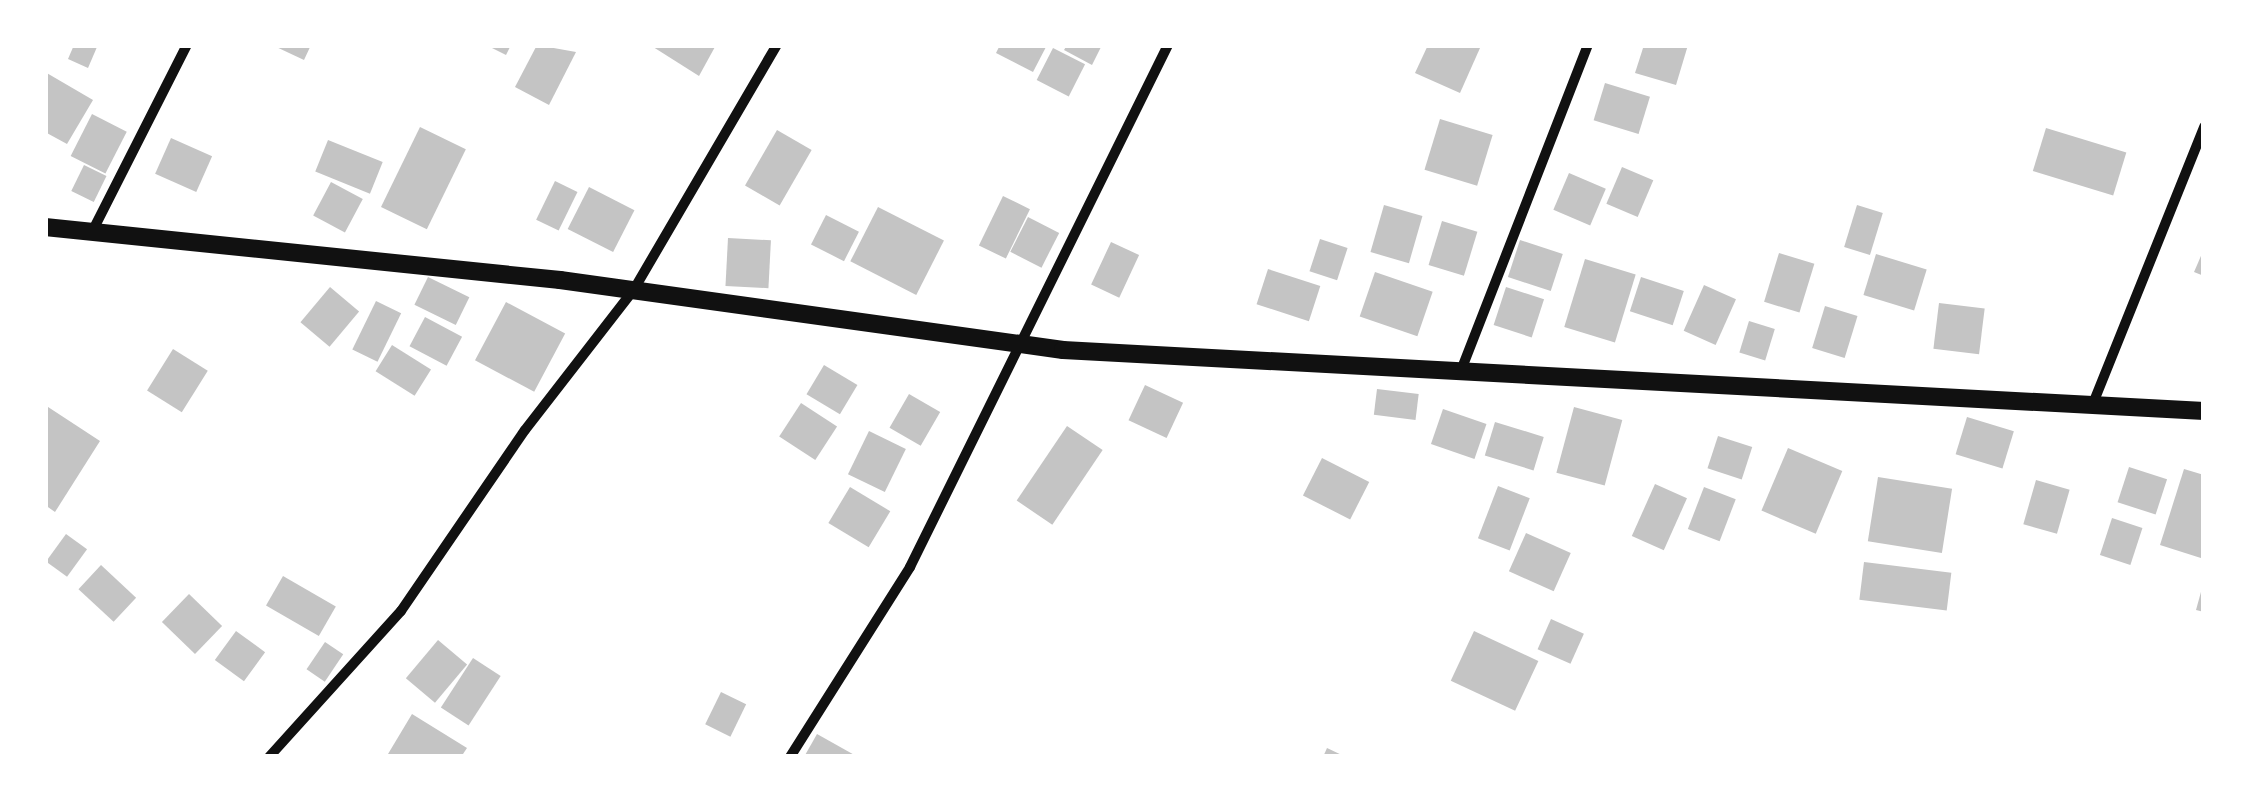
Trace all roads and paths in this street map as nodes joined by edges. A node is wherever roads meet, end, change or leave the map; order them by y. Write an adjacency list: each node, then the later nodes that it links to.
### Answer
1 (187, 45): 7 (street)
2 (777, 45): 8 (street)
3 (1168, 45): 9 (street)
4 (1588, 45): 10 (street)
5 (2204, 127): 11 (street)
6 (45, 227): 7 (street)
7 (93, 230): 8 (street)
8 (634, 290): 9 (street); 13 (street)
9 (1018, 346): 10 (street); 14 (street)
10 (1460, 374): 11 (street)
11 (2092, 406): 12 (street)
12 (2204, 411)
13 (268, 757)
14 (790, 757)

